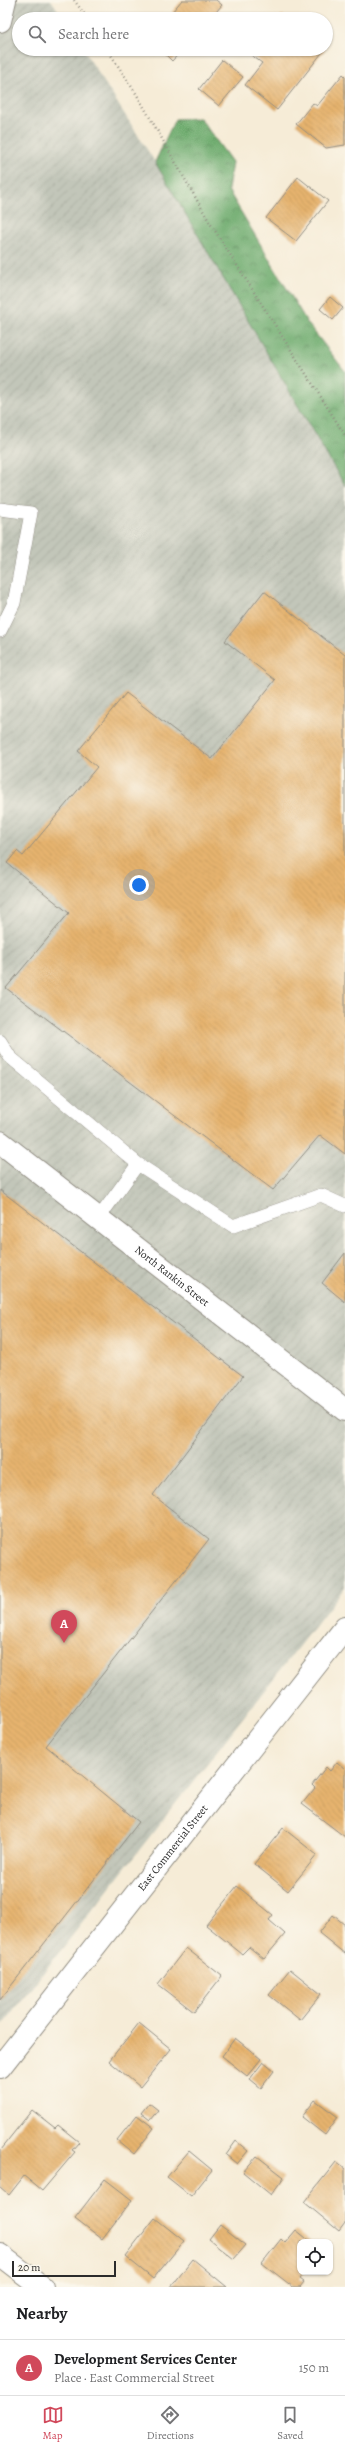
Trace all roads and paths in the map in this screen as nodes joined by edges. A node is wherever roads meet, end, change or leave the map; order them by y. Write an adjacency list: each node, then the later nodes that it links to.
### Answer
1 (5, 0): 4 (street)
2 (74, 0): 3 (path)
3 (83, 12)
4 (0, 21)
5 (112, 56): 6 (path)
6 (345, 435)
7 (0, 509): 8 (lane)
8 (0, 631)
9 (0, 1041): 11 (lane)
10 (0, 1142): 13 (street, North Rankin Street)
11 (138, 1164): 12 (lane); 13 (lane)
12 (345, 1206)
13 (98, 1219): 14 (street, North Rankin Street)
14 (345, 1410)
15 (345, 1628): 16 (street, East Commercial Street)
16 (0, 2067)
17 (0, 2255): 18 (street)
18 (42, 2287)

